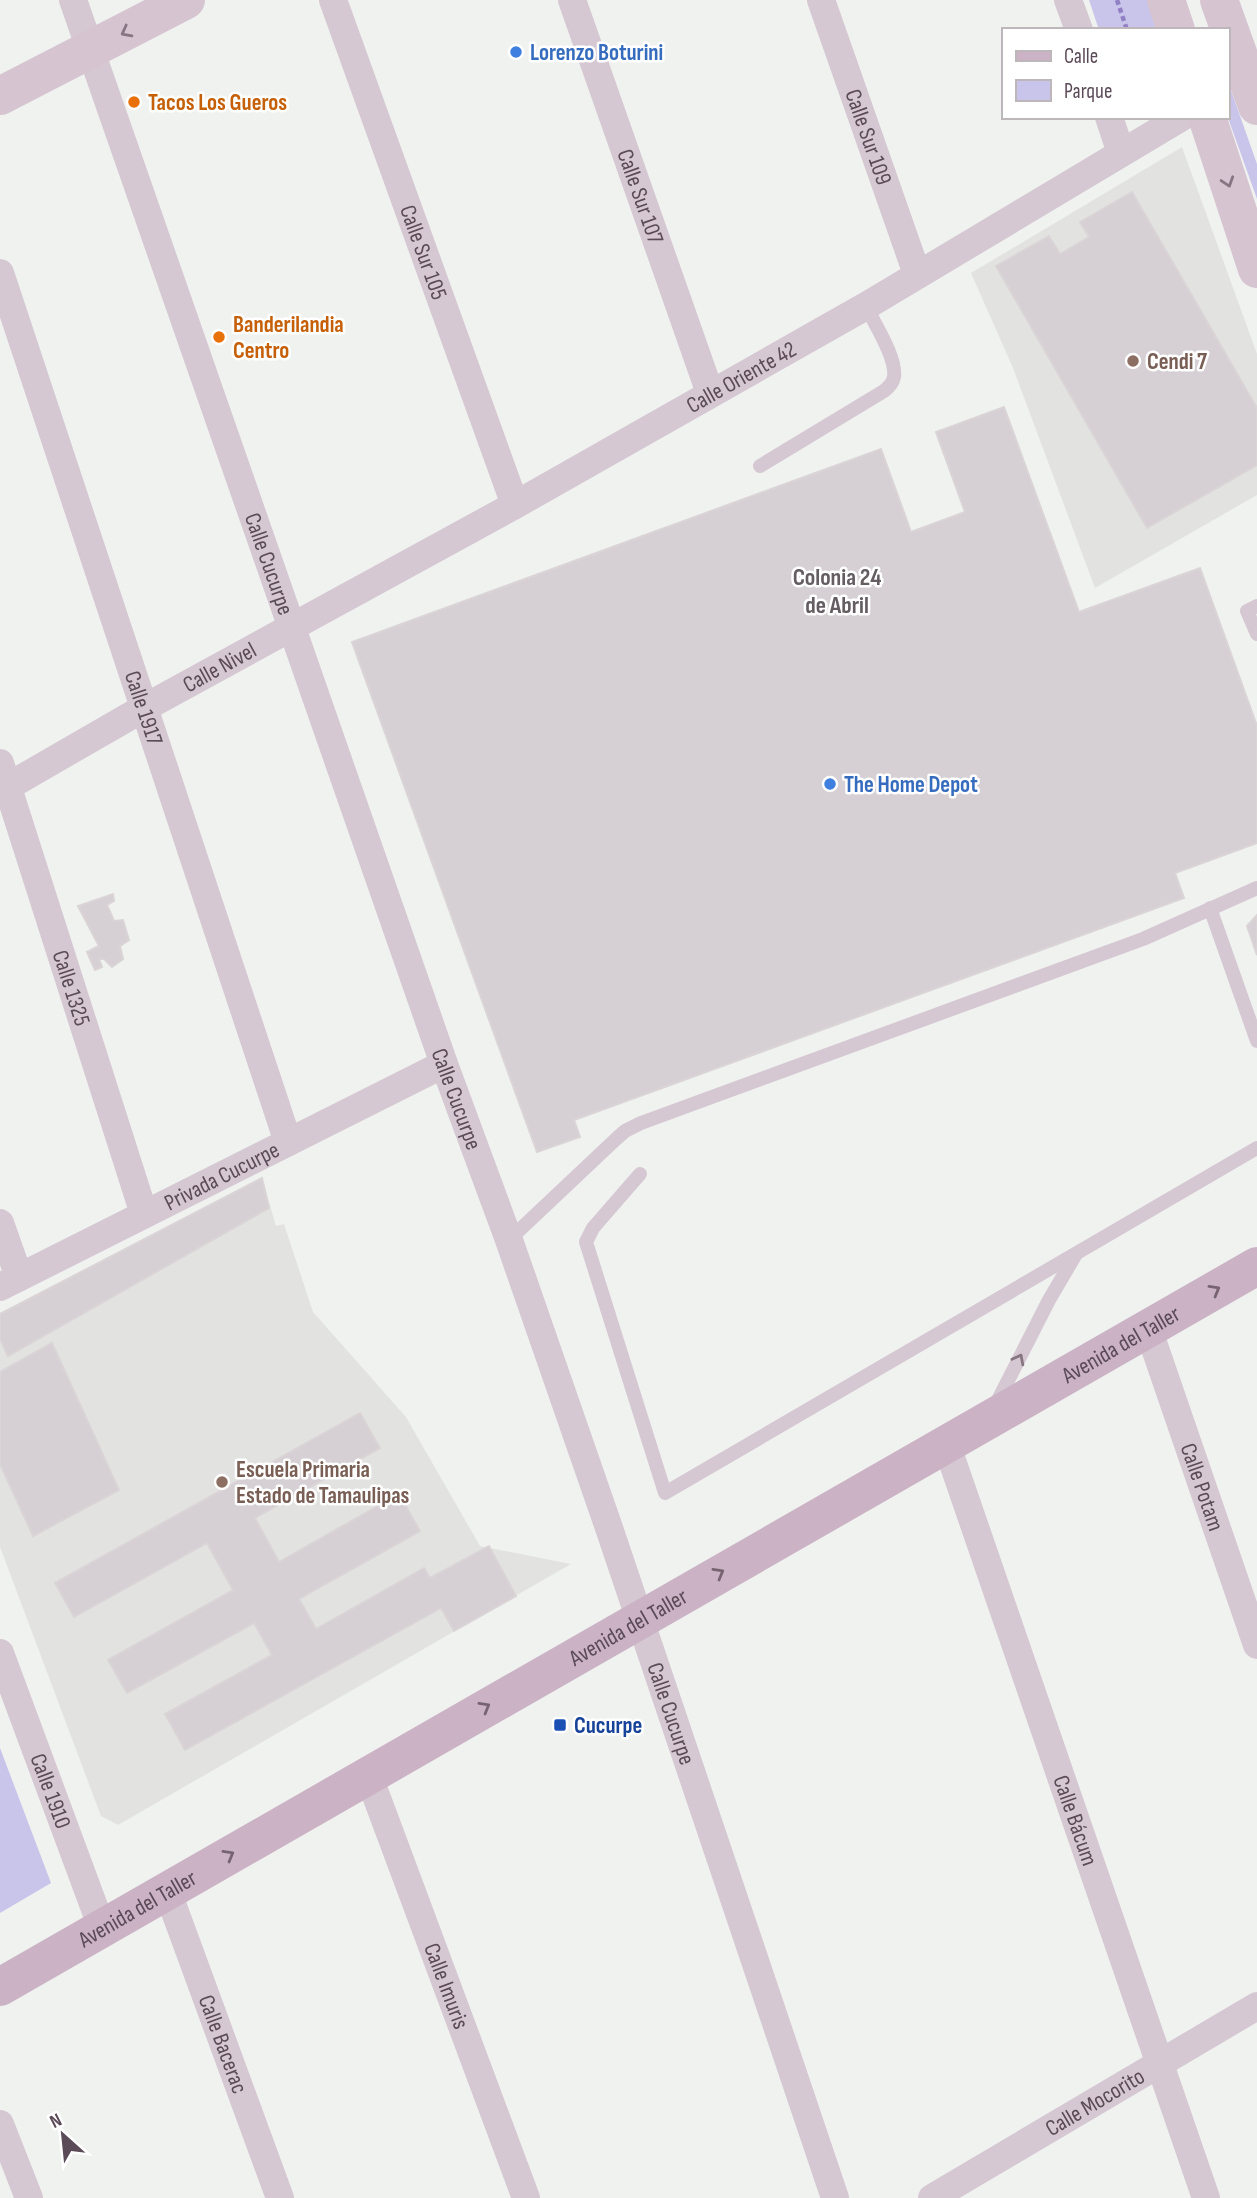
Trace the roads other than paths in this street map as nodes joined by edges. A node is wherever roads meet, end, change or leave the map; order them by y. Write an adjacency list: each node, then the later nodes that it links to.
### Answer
1 (73, 0): 11 (street, Calle Cucurpe)
2 (186, 0): 11 (street, one-way to 11)
3 (333, 0): 24 (street, Calle Sur 105)
4 (572, 0): 22 (street, Calle Sur 107)
5 (821, 0): 20 (street, Calle Sur 109)
6 (1068, 0): 9 (street)
7 (1166, 0): 10 (street)
8 (1219, 0): 13 (street)
9 (1078, 28)
10 (1175, 28)
11 (91, 51): 12 (street); 26 (street, Calle Cucurpe)
12 (0, 96)
13 (1257, 106)
14 (1110, 119): 17 (street)
15 (1179, 119): 17 (street, Calle Oriente 42)
16 (1208, 119): 18 (street, one-way to 18)
17 (1121, 153): 20 (street, Calle Oriente 42)
18 (1257, 269)
19 (0, 273): 28 (street, Calle 1917)
20 (917, 274): 21 (street, Calle Oriente 42)
21 (866, 306): 22 (street, Calle Oriente 42); 23 (lane)
22 (710, 393): 24 (street, Calle Oriente 42)
23 (760, 466)
24 (515, 505): 26 (street, Calle Oriente 42)
25 (1257, 606): 27 (lane)
26 (293, 627): 28 (street, Calle Nivel); 33 (street, Calle Cucurpe)
27 (1257, 634)
28 (144, 708): 29 (street, Calle Nivel); 34 (street, Calle 1917)
29 (2, 780): 37 (street, Calle 1325)
30 (1257, 888): 31 (lane)
31 (1210, 908): 32 (lane); 39 (lane)
32 (1257, 1041)
33 (444, 1064): 34 (street, Privada Cucurpe); 39 (street, Calle Cucurpe)
34 (288, 1142): 37 (street, Privada Cucurpe)
35 (1257, 1148): 40 (lane)
36 (640, 1174): 40 (lane)
37 (144, 1214): 42 (street, Privada Cucurpe)
38 (0, 1223): 42 (street)
39 (509, 1240): 46 (street, Calle Cucurpe)
40 (1078, 1252): 44 (lane, one-way to 40)
41 (1257, 1266): 43 (main road, Avenida del Taller, one-way to 41)
42 (10, 1282)
43 (1149, 1328): 44 (main road, Avenida del Taller); 47 (street, Calle Potam)
44 (988, 1420): 45 (main road, Avenida del Taller)
45 (946, 1443): 46 (main road, Avenida del Taller, one-way to 45); 54 (street, Calle Bácum)
46 (639, 1619): 49 (main road, Avenida del Taller, one-way to 46); 59 (street, Calle Cucurpe)
47 (1257, 1645)
48 (0, 1653): 51 (street, Calle 1910)
49 (368, 1774): 50 (main road, Avenida del Taller, one-way to 49); 58 (street, Calle Imuris)
50 (167, 1890): 51 (main road, Avenida del Taller); 57 (street, Calle Bacerac)
51 (102, 1928): 52 (main road, Avenida del Taller)
52 (0, 1987)
53 (1257, 2006): 54 (street, Calle Mocorito)
54 (1159, 2064): 60 (street, Calle Mocorito); 61 (street, Calle Bácum)
55 (0, 2124): 56 (street)
56 (29, 2198)
57 (280, 2198)
58 (526, 2198)
59 (835, 2198)
60 (932, 2198)
61 (1206, 2198)

